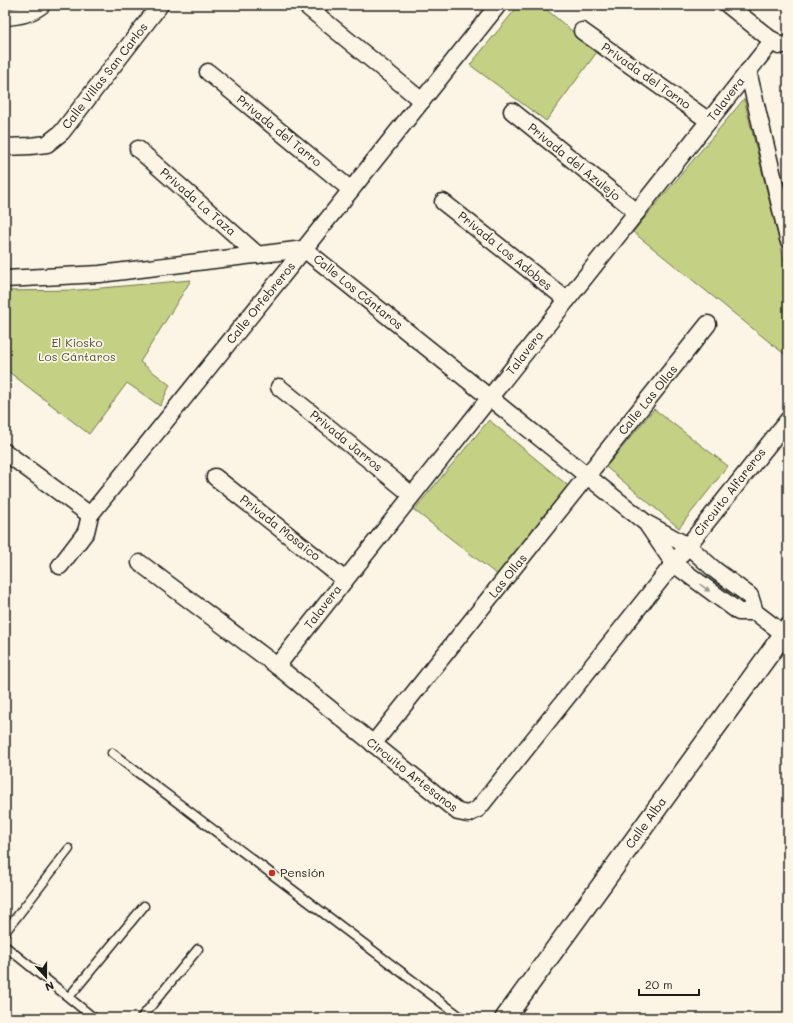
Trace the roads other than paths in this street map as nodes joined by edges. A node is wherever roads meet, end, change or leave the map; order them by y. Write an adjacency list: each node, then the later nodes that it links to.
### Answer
1 (42, 5): 6 (street)
2 (160, 5): 14 (street, Calle Villas San Carlos)
3 (305, 5): 11 (street)
4 (728, 5): 8 (street)
5 (491, 8): 11 (street, Calle Orfebreros)
6 (5, 17)
7 (582, 31): 13 (street, Privada del Torno)
8 (780, 42): 9 (street, Talavera)
9 (748, 71): 13 (street, Talavera); 19 (street)
10 (208, 72): 16 (street, Privada del Tarro)
11 (422, 101): 16 (street, Calle Orfebreros)
12 (512, 111): 18 (street, Privada del Azulejo)
13 (709, 121): 18 (street, Talavera)
14 (5, 147)
15 (138, 149): 21 (street, Privada La Taza)
16 (351, 190): 20 (street, Calle Orfebreros)
17 (443, 202): 23 (street, Privada Los Adobes)
18 (637, 212): 23 (street, Talavera)
19 (788, 239)
20 (304, 249): 21 (street, Calle Los Cántaros); 26 (street, Calle Los Cántaros); 32 (street, Calle Orfebreros)
21 (258, 255): 22 (street, Calle Los Cántaros)
22 (5, 279)
23 (567, 300): 26 (street, Talavera)
24 (708, 324): 29 (street, Calle Las Ollas)
25 (279, 387): 31 (street, Privada Jarros)
26 (490, 397): 29 (street, Calle Los Cántaros); 31 (street, Talavera)
27 (788, 420): 34 (street, Circuito Alfareros)
28 (5, 452): 32 (street)
29 (588, 476): 33 (street, Calle Los Cántaros); 42 (street, Las Ollas)
30 (215, 477): 38 (street, Privada Mosaico)
31 (412, 496): 38 (street, Talavera)
32 (90, 514): 37 (street, Calle Orfebreros)
33 (646, 523): 34 (street, Calle Los Cántaros); 36 (street, Calle Los Cántaros)
34 (688, 546): 36 (street, Circuito Artesanos); 39 (street, Calle Los Cántaros)
35 (140, 563): 41 (street, Circuito Artesanos)
36 (674, 564): 39 (street, Calle Los Cántaros, one-way to 39); 42 (street, Circuito Artesanos)
37 (60, 566)
38 (345, 580): 41 (street, Talavera)
39 (755, 612): 40 (street, Calle Los Cántaros)
40 (786, 631): 53 (street, Calle Alba)
41 (277, 666): 42 (street, Circuito Artesanos)
42 (373, 744)
43 (112, 753): 52 (lane)
44 (69, 849): 46 (lane)
45 (144, 906): 49 (lane)
46 (5, 932)
47 (5, 946): 49 (lane)
48 (198, 949): 51 (lane)
49 (69, 997): 50 (lane)
50 (94, 1018)
51 (141, 1018)
52 (462, 1018)
53 (504, 1018)

